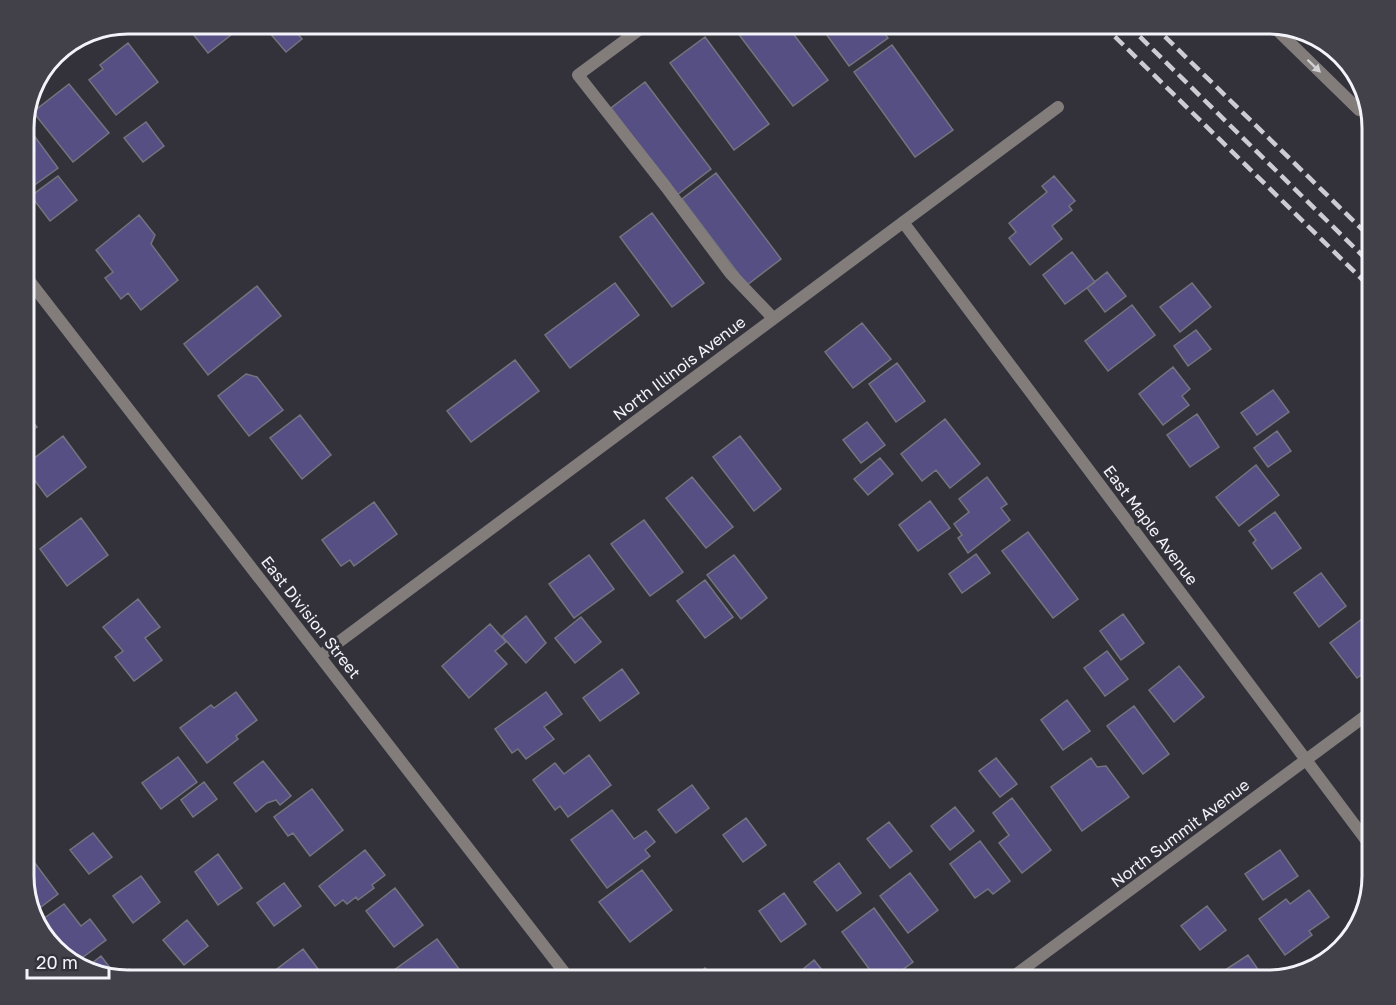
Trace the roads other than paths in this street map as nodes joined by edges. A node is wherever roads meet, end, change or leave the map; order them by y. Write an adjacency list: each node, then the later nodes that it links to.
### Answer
1 (633, 34): 7 (street)
2 (1284, 36): 3 (street, one-way to 3)
3 (1358, 103)
4 (1058, 108): 5 (street, North Illinois Avenue)
5 (903, 222): 7 (street, North Illinois Avenue); 10 (street, East Maple Avenue)
6 (35, 288): 8 (street, East Division Street)
7 (773, 318): 8 (street, North Illinois Avenue)
8 (320, 656): 12 (street, East Division Street)
9 (1362, 718): 10 (street, North Summit Avenue)
10 (1306, 759): 11 (street, East Maple Avenue); 13 (street, North Summit Avenue)
11 (1362, 835)
12 (563, 970)
13 (1022, 970)

